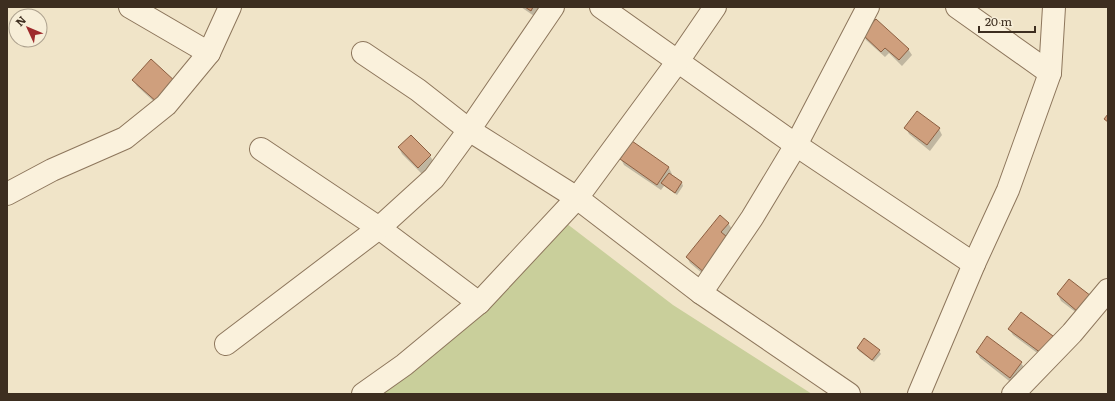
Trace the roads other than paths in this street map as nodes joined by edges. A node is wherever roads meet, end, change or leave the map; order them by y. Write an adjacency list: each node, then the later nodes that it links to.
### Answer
1 (130, 7): 9 (street)
2 (230, 7): 9 (street)
3 (553, 7): 13 (street)
4 (601, 7): 11 (street)
5 (715, 7): 11 (street)
6 (868, 7): 14 (street)
7 (957, 7): 12 (street)
8 (1054, 7): 12 (street)
9 (209, 53): 16 (street)
10 (363, 53): 13 (street)
11 (678, 61): 14 (street); 17 (street)
12 (1050, 73): 19 (street)
13 (469, 130): 17 (street); 18 (street)
14 (796, 145): 19 (street); 21 (street)
15 (261, 149): 18 (street)
16 (7, 194)
17 (577, 198): 21 (street); 22 (street)
18 (380, 228): 22 (street); 23 (street)
19 (974, 264): 26 (street)
20 (1108, 290): 27 (street)
21 (701, 293): 25 (street)
22 (478, 303): 24 (street)
23 (226, 344)
24 (363, 394)
25 (849, 394)
26 (919, 394)
27 (1013, 394)

